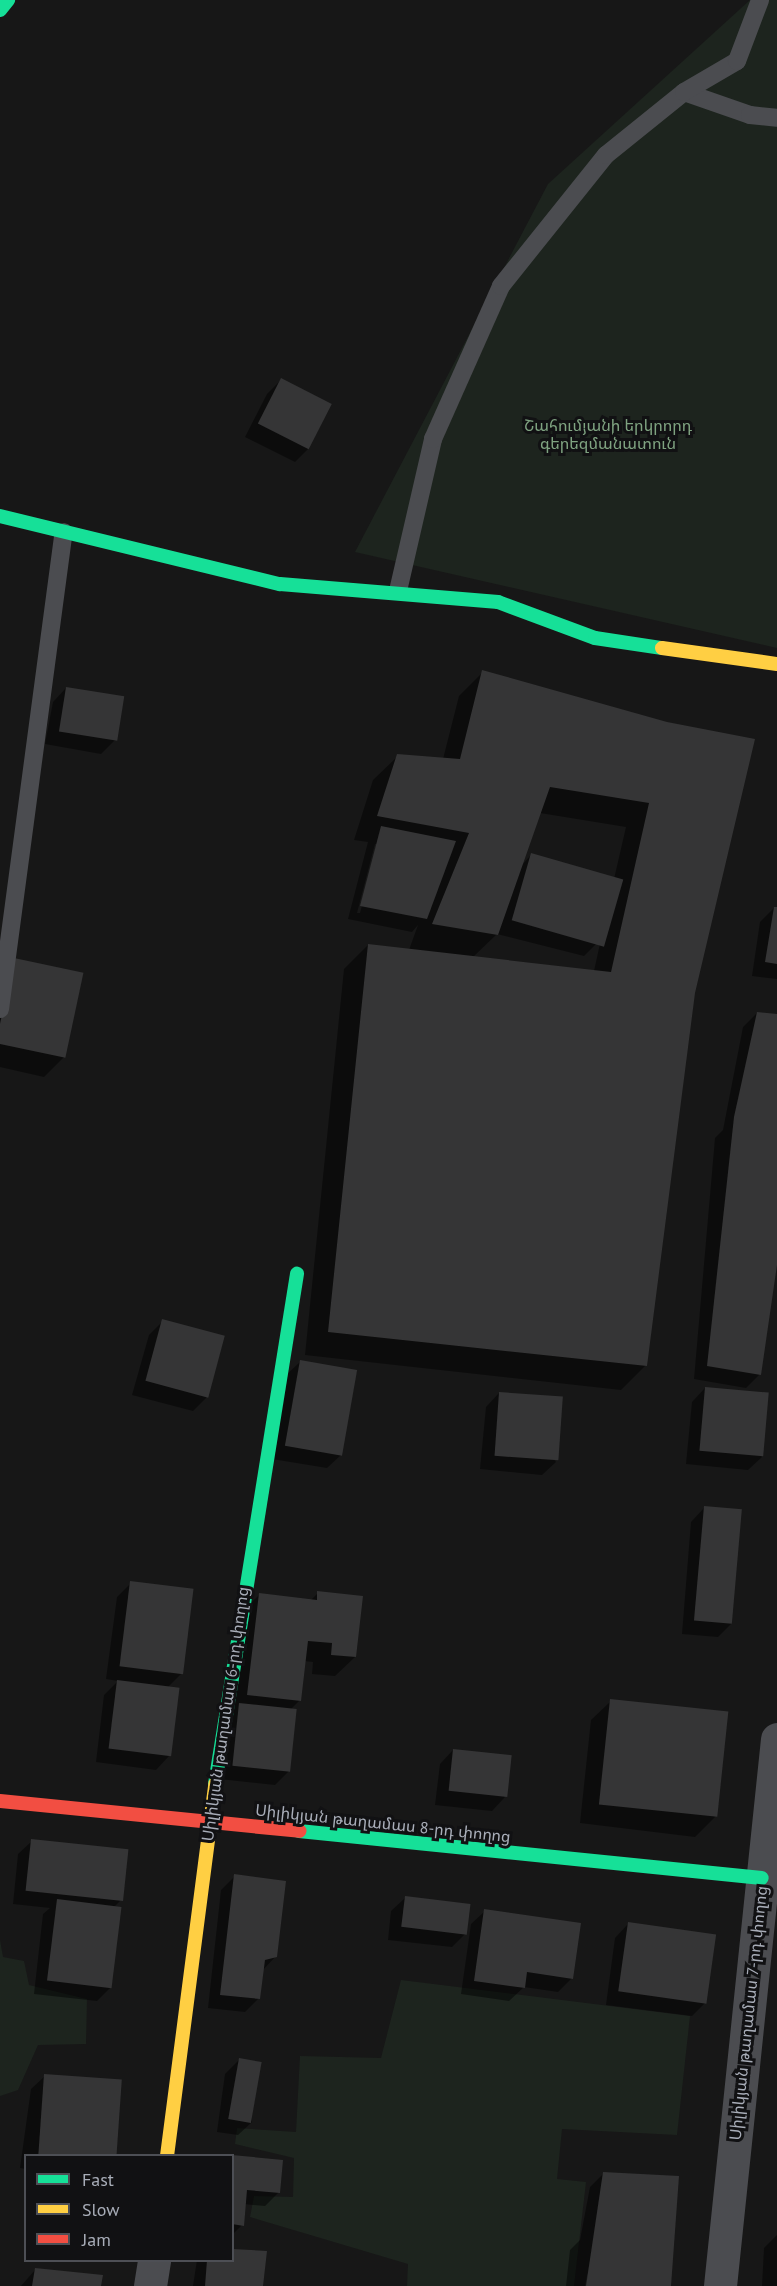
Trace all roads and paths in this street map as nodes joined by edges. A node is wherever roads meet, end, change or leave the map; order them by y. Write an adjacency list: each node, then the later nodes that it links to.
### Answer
1 (8, 0): 3 (street)
2 (760, 0): 4 (lane)
3 (0, 10)
4 (684, 92): 5 (lane); 8 (lane)
5 (777, 118)
6 (0, 516): 7 (street)
7 (64, 532): 8 (street); 10 (lane)
8 (398, 591): 9 (street)
9 (777, 664)
10 (0, 1009)
11 (297, 1275): 14 (street, Սիլիկյան թաղամաս 6-րդ փողոց)
12 (777, 1739): 15 (street, Սիլիկյան թաղամաս 7-րդ փողոց)
13 (0, 1801): 14 (street, Սիլիկյան թաղամաս 8-րդ փողոց)
14 (208, 1822): 15 (street, Սիլիկյան թաղամաս 8-րդ փողոց); 16 (street, Սիլիկյան թաղամաս 6-րդ փողոց)
15 (762, 1878): 19 (street, Սիլիկյան թաղամաս 7-րդ փողոց)
16 (167, 2154)
17 (154, 2262): 18 (street)
18 (150, 2286)
19 (720, 2286)

